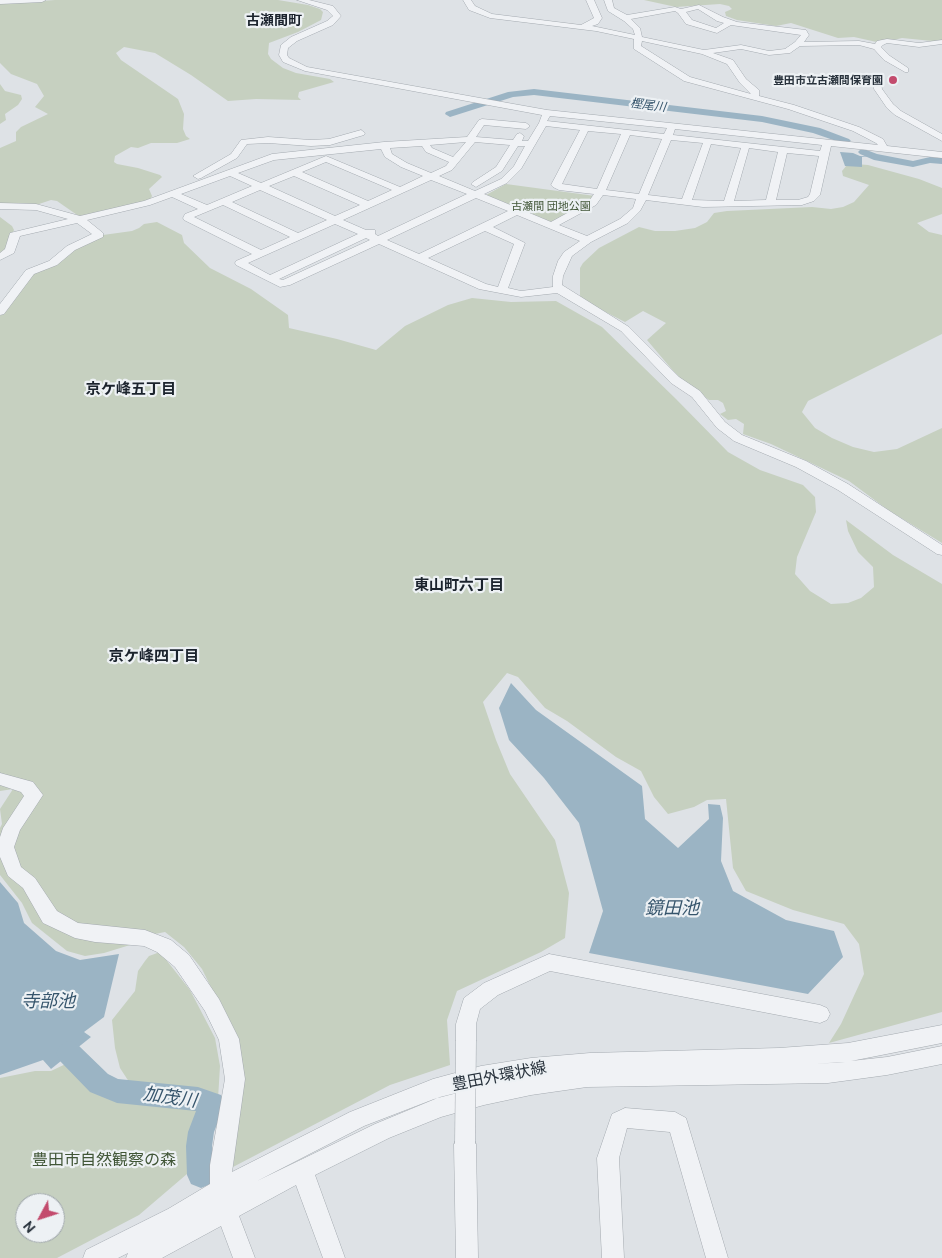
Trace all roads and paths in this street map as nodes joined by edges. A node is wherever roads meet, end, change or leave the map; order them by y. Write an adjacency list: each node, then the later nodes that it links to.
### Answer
1 (42, 0): 6 (street)
2 (301, 0): 19 (street)
3 (467, 0): 10 (street)
4 (590, 0): 10 (street)
5 (608, 0): 8 (street)
6 (0, 2)
7 (681, 11): 8 (street); 9 (street); 9 (street)
8 (625, 18): 11 (street)
9 (730, 22): 13 (street)
10 (583, 27): 11 (street)
11 (638, 38): 15 (street); 18 (street)
12 (942, 42): 14 (street)
13 (798, 44): 14 (street); 15 (street)
14 (877, 47): 16 (street)
15 (704, 52): 18 (street)
16 (905, 70)
17 (877, 80): 27 (street)
18 (754, 98): 37 (street)
19 (543, 112): 20 (street); 21 (street); 22 (street)
20 (543, 123): 23 (street); 33 (street)
21 (526, 126): 28 (street); 31 (street)
22 (672, 126): 26 (street); 32 (street)
23 (586, 128): 24 (street); 48 (street)
24 (627, 132): 26 (street); 48 (street)
25 (361, 133): 49 (street)
26 (668, 136): 29 (street); 51 (street)
27 (942, 138)
28 (470, 139): 30 (street); 31 (street); 41 (street)
29 (708, 141): 34 (street); 53 (street)
30 (424, 142): 35 (street); 41 (street)
31 (516, 142): 33 (street); 46 (street)
32 (826, 142): 37 (street); 38 (street)
33 (532, 144): 50 (street)
34 (746, 145): 36 (street); 55 (street)
35 (384, 146): 39 (street); 44 (street)
36 (783, 149): 38 (street); 56 (street)
37 (884, 149): 40 (street)
38 (824, 154): 56 (street)
39 (324, 155): 42 (street); 43 (street); 47 (street)
40 (942, 155)
41 (456, 161): 44 (street)
42 (229, 172): 45 (street); 49 (street)
43 (293, 172): 45 (street); 54 (street)
44 (432, 176): 46 (street); 47 (street)
45 (259, 186): 52 (street); 61 (street)
46 (464, 189): 50 (street); 64 (street)
47 (400, 190): 54 (street)
48 (600, 192): 51 (street); 62 (street)
49 (171, 193): 58 (street); 60 (street)
50 (476, 194): 59 (street); 66 (street)
51 (643, 197): 53 (street); 67 (street)
52 (222, 201): 58 (street); 65 (street)
53 (686, 202): 55 (street)
54 (369, 204): 61 (street)
55 (728, 204): 56 (street)
56 (770, 204)
57 (0, 206): 60 (street)
58 (205, 208): 68 (street)
59 (517, 211): 62 (street); 63 (street)
60 (79, 219): 69 (street); 74 (street)
61 (334, 220): 64 (street); 65 (street)
62 (552, 225): 67 (street)
63 (485, 227): 70 (street); 73 (street)
64 (365, 234): 66 (street); 71 (street)
65 (297, 236): 68 (street)
66 (377, 240): 70 (street); 71 (street)
67 (587, 240): 72 (street)
68 (259, 253): 71 (street)
69 (0, 258)
70 (418, 259): 73 (street)
71 (270, 279)
72 (559, 290): 73 (street); 75 (street)
73 (502, 292)
74 (0, 312)
75 (942, 551)
76 (0, 779): 81 (street)
77 (820, 1014): 86 (street, bridge)
78 (942, 1034): 81 (street, 豊田外環状線)
79 (942, 1055): 80 (street, 豊田外環状線)
80 (302, 1171): 81 (street, 豊田外環状線); 85 (street)
81 (223, 1200): 82 (street, 豊田外環状線); 83 (street, 豊田外環状線); 84 (street)
82 (94, 1258)
83 (137, 1258)
84 (244, 1258)
85 (334, 1258)
86 (467, 1258)
87 (613, 1258): 88 (street)
88 (717, 1258)

